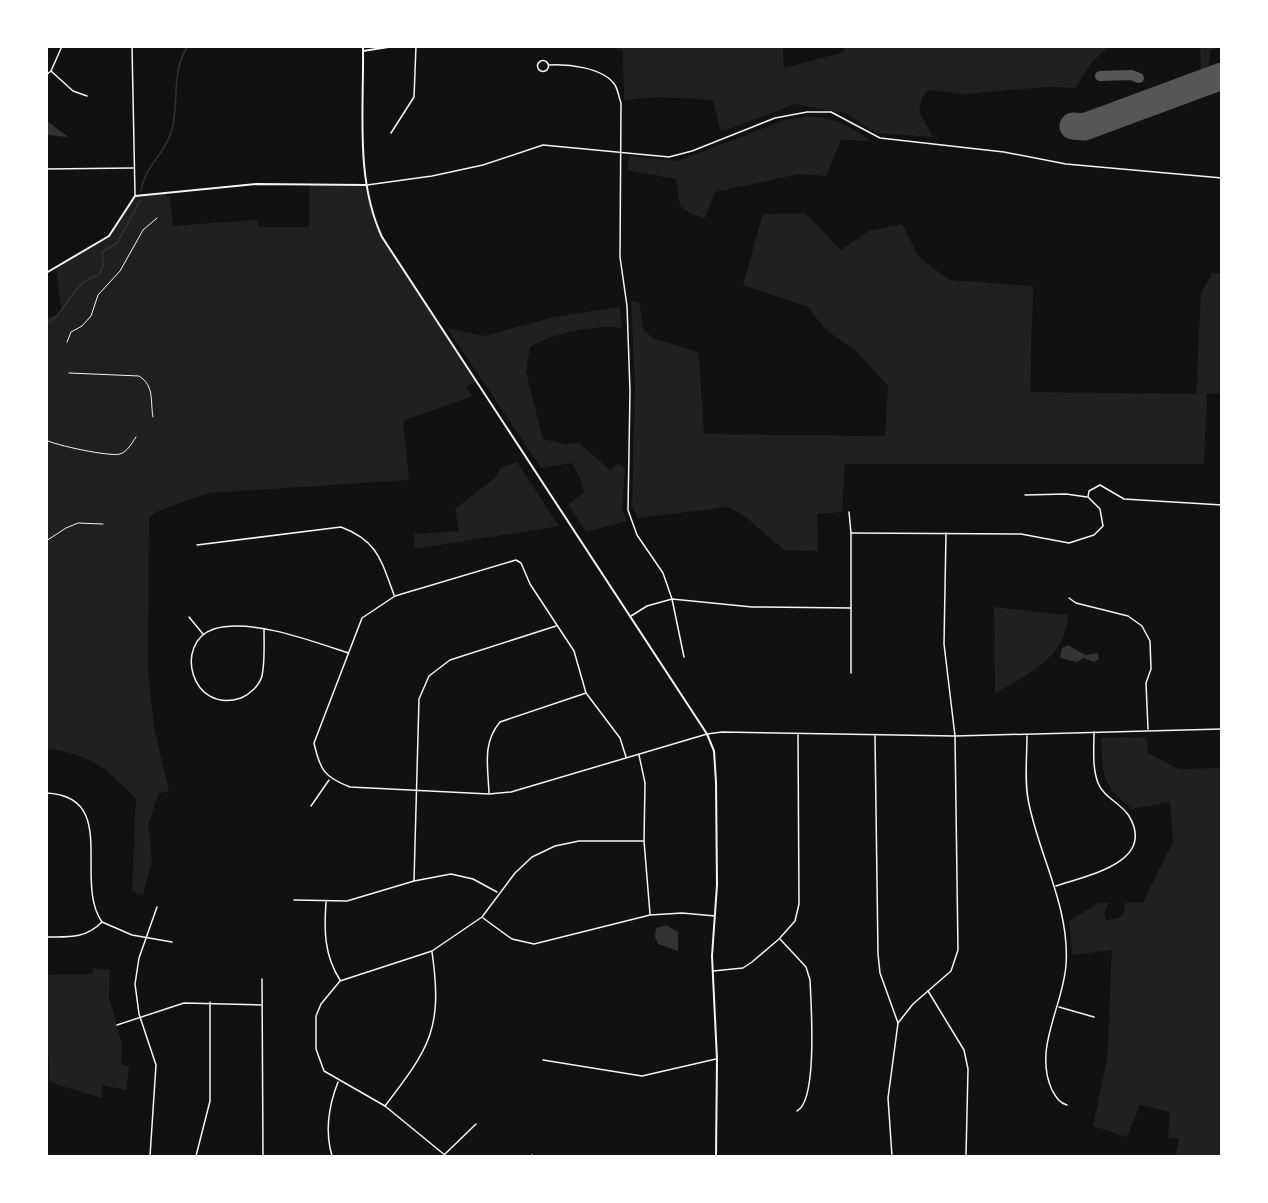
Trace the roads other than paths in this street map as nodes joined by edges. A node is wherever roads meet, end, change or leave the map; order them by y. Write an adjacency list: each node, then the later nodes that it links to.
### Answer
1 (62, 46): 8 (street)
2 (132, 46): 13 (street)
3 (363, 46): 6 (main road)
4 (394, 46): 6 (main road)
5 (416, 46): 11 (street)
6 (363, 51): 16 (main road)
7 (549, 66): 12 (street)
8 (51, 71): 9 (street); 10 (street)
9 (46, 75)
10 (87, 96)
11 (391, 133)
12 (621, 151): 15 (street); 16 (street); 28 (street)
13 (134, 168): 14 (street); 17 (street)
14 (46, 169)
15 (1221, 178)
16 (366, 185): 17 (main road); 30 (main road)
17 (135, 196): 18 (main road)
18 (46, 273)
19 (1024, 495): 20 (street)
20 (1088, 498): 21 (street); 24 (street)
21 (1221, 505)
22 (849, 512): 23 (street)
23 (851, 532): 24 (street); 29 (street)
24 (946, 533): 46 (street)
25 (196, 545): 26 (street)
26 (395, 596): 32 (street); 35 (street)
27 (1069, 598): 40 (street)
28 (672, 599): 29 (street); 30 (street); 36 (street)
29 (851, 608): 37 (street)
30 (631, 616): 42 (main road)
31 (189, 617): 34 (street)
32 (557, 626): 38 (street); 50 (street)
33 (264, 630): 34 (street); 34 (street); 35 (street)
34 (203, 635)
35 (349, 654): 49 (street)
36 (684, 657)
37 (850, 673)
38 (586, 693): 48 (street); 52 (street)
39 (1221, 729): 40 (street)
40 (1148, 730): 41 (street)
41 (1094, 731): 45 (street); 56 (street)
42 (707, 734): 43 (street); 47 (street); 62 (main road)
43 (798, 734): 44 (street); 67 (street)
44 (875, 735): 46 (street); 79 (street)
45 (1027, 735): 46 (street); 56 (street)
46 (955, 736): 73 (street)
47 (639, 754): 48 (street); 54 (street)
48 (626, 757): 52 (street)
49 (329, 779): 50 (street); 53 (street)
50 (415, 791): 52 (street); 55 (street)
51 (46, 793): 64 (street)
52 (489, 794)
53 (311, 806)
54 (644, 842): 57 (street); 61 (street)
55 (414, 881): 57 (street); 59 (street)
56 (1055, 886): 76 (street)
57 (498, 892): 63 (street)
58 (294, 900): 59 (street)
59 (326, 901): 72 (street)
60 (157, 906): 66 (street)
61 (650, 915): 62 (street); 63 (street)
62 (715, 916): 70 (main road)
63 (482, 917): 69 (street)
64 (102, 922): 65 (street); 66 (street)
65 (46, 937)
66 (145, 938): 68 (street); 78 (street)
67 (779, 939): 70 (street); 86 (street)
68 (172, 942)
69 (432, 951): 72 (street); 85 (street)
70 (712, 970): 81 (main road)
71 (262, 979): 75 (street)
72 (340, 981): 83 (street)
73 (928, 990): 79 (street); 95 (street)
74 (210, 1002): 75 (street); 78 (street); 90 (street)
75 (262, 1005): 91 (street)
76 (1058, 1007): 77 (street); 84 (street)
77 (1094, 1017)
78 (140, 1018): 80 (street); 89 (street)
79 (898, 1023): 94 (street)
80 (117, 1025)
81 (717, 1059): 82 (street); 93 (main road)
82 (543, 1060)
83 (338, 1082): 85 (street); 92 (street)
84 (1067, 1105)
85 (384, 1107): 88 (street)
86 (797, 1111)
87 (476, 1125): 88 (street)
88 (445, 1155)
89 (150, 1156)
90 (196, 1156)
91 (263, 1156)
92 (332, 1156)
93 (716, 1156)
94 (892, 1156)
95 (966, 1156)

